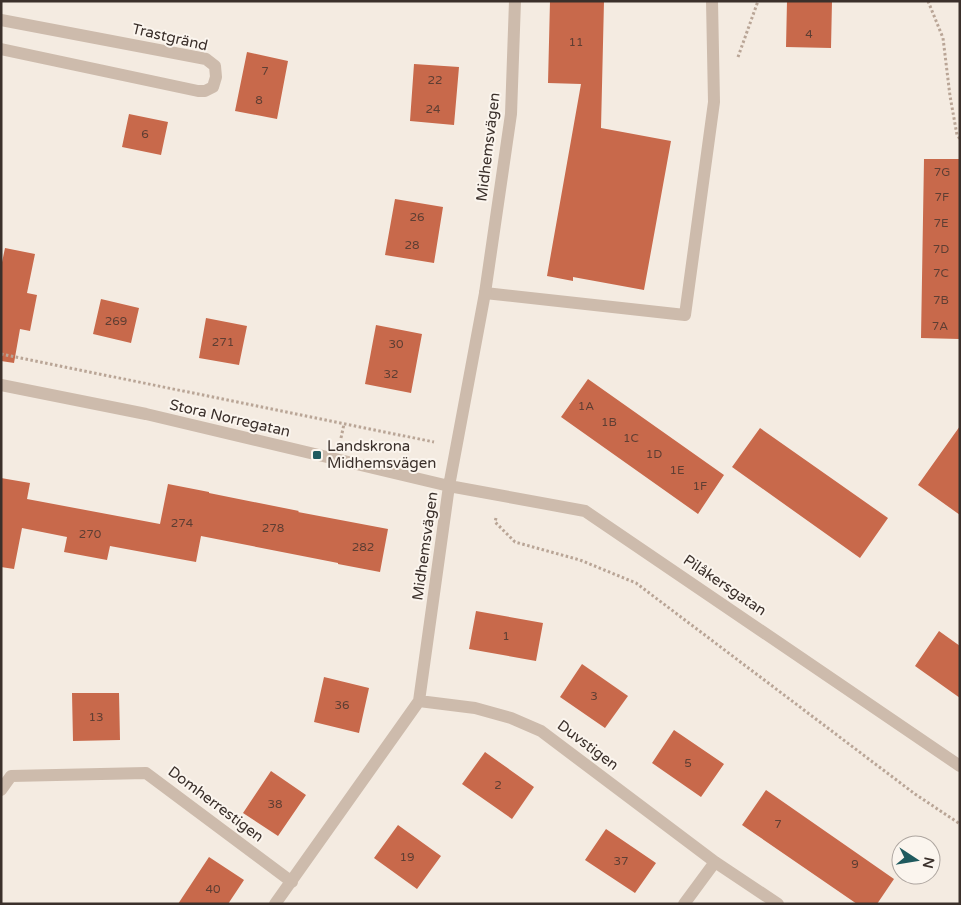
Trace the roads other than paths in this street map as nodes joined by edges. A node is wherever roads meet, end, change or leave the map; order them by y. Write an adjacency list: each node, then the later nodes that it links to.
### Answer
1 (515, 1): 5 (street, Midhemsvägen)
2 (712, 1): 5 (street)
3 (1, 20): 4 (street, Trastgränd)
4 (1, 49)
5 (486, 293): 7 (street, Midhemsvägen)
6 (1, 385): 7 (street, Stora Norregatan)
7 (449, 486): 8 (street, Midhemsvägen); 9 (street, Pilåkersgatan)
8 (419, 701): 11 (street, Duvstigen); 12 (street, Midhemsvägen)
9 (960, 766)
10 (1, 790): 12 (street, Domherrestigen)
11 (716, 862): 14 (street); 15 (street, Duvstigen)
12 (292, 882): 13 (street, Midhemsvägen)
13 (275, 904)
14 (684, 904)
15 (778, 904)

